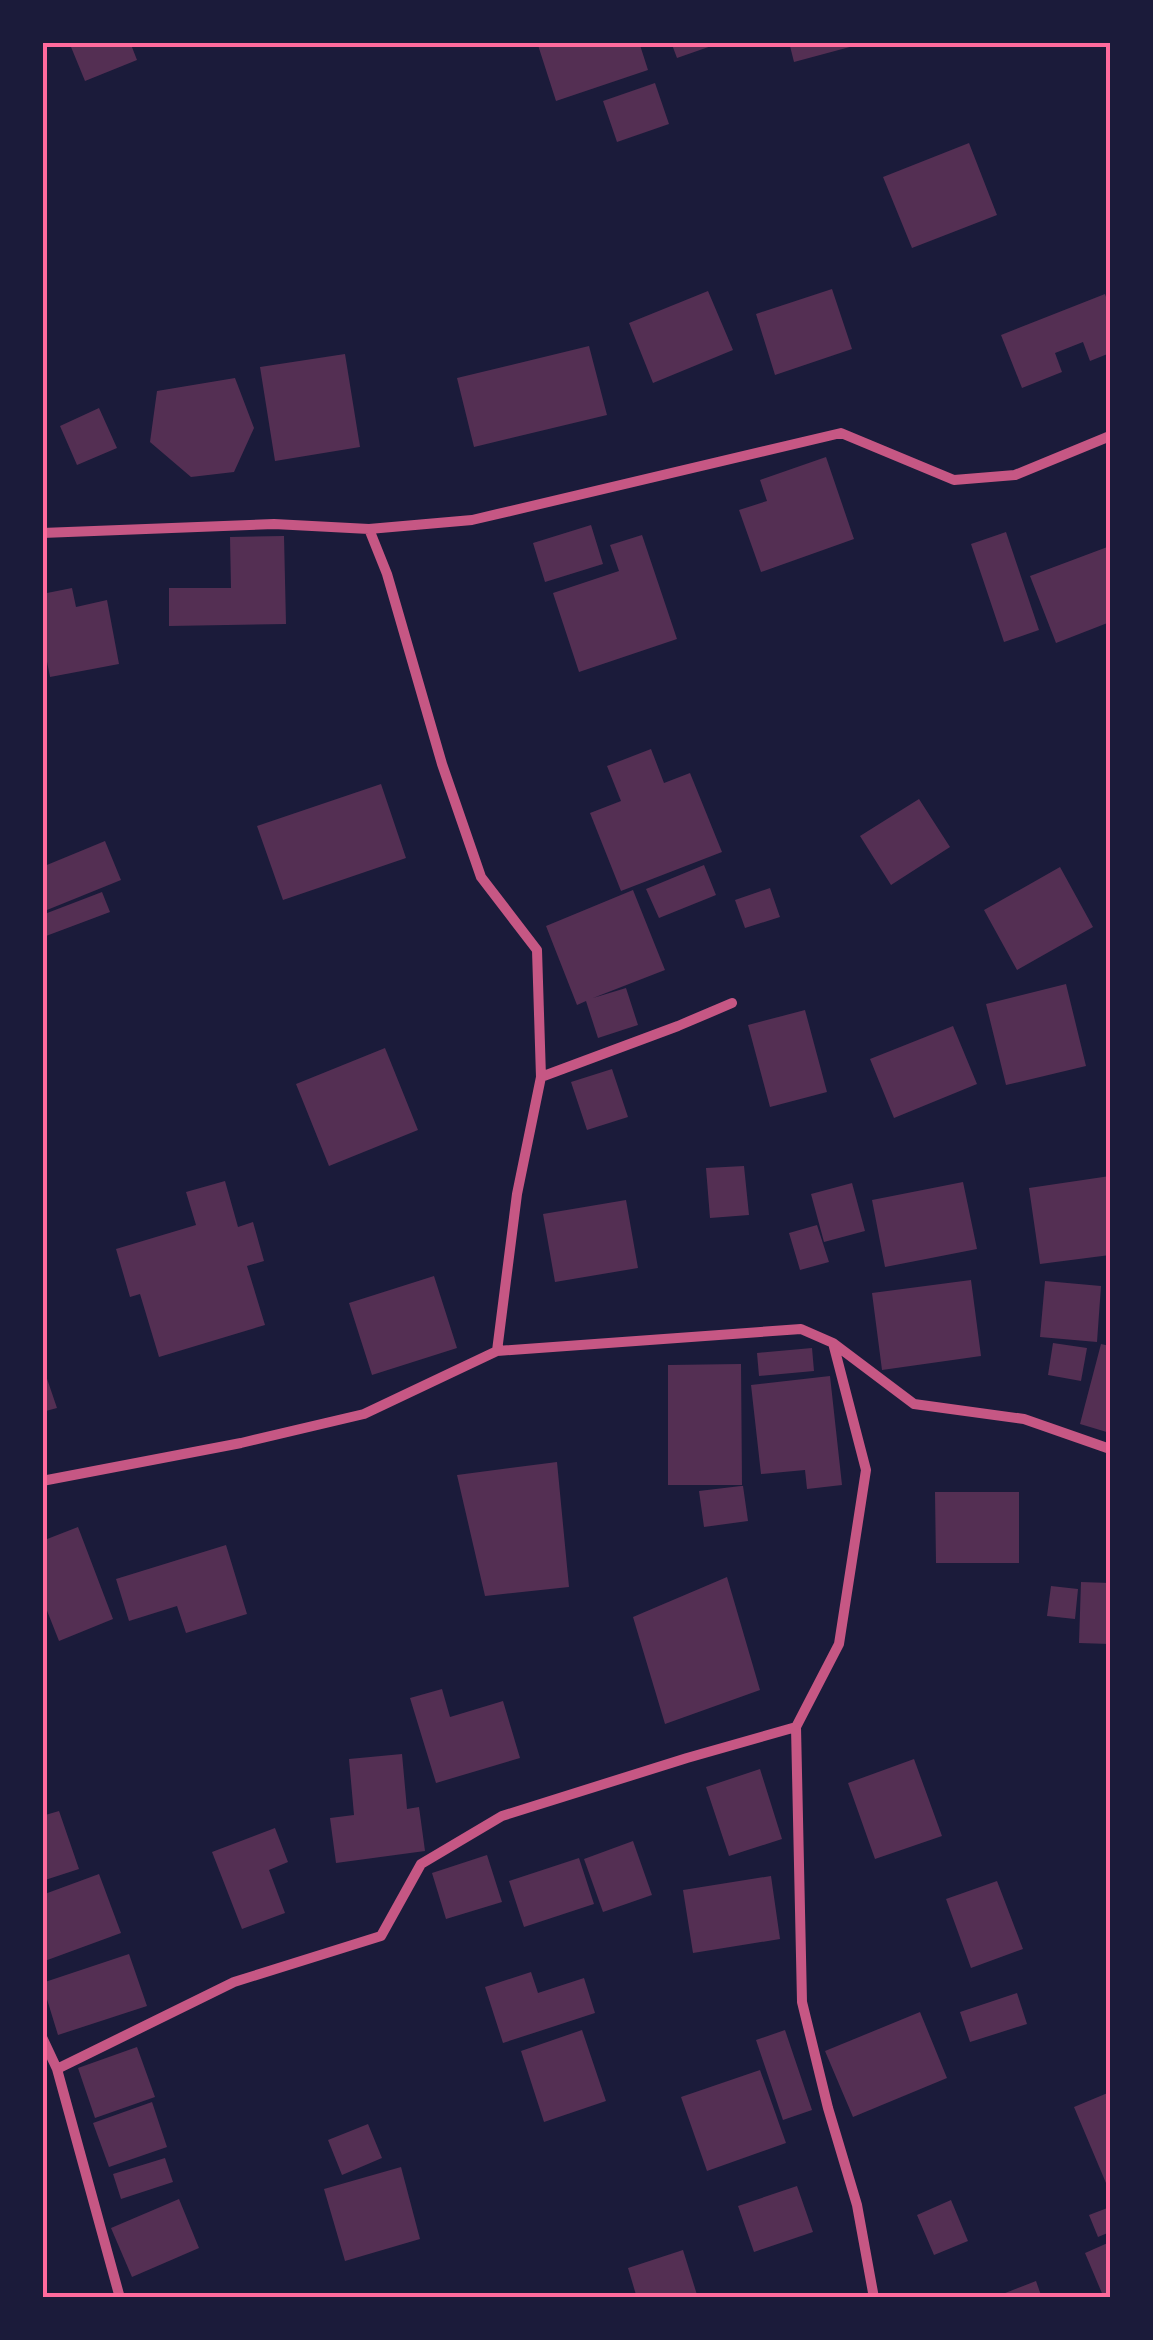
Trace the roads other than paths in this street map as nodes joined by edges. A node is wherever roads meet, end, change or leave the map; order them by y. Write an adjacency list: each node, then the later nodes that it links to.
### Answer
1 (1110, 436): 2 (street)
2 (370, 529): 3 (street); 5 (street)
3 (42, 533)
4 (732, 1003): 5 (street)
5 (541, 1076): 7 (street)
6 (832, 1344): 7 (street); 8 (street); 10 (street)
7 (497, 1351): 9 (street)
8 (1110, 1449)
9 (42, 1481)
10 (796, 1727): 12 (street); 14 (street)
11 (42, 2037): 12 (street)
12 (56, 2068): 13 (street)
13 (120, 2298)
14 (874, 2298)

